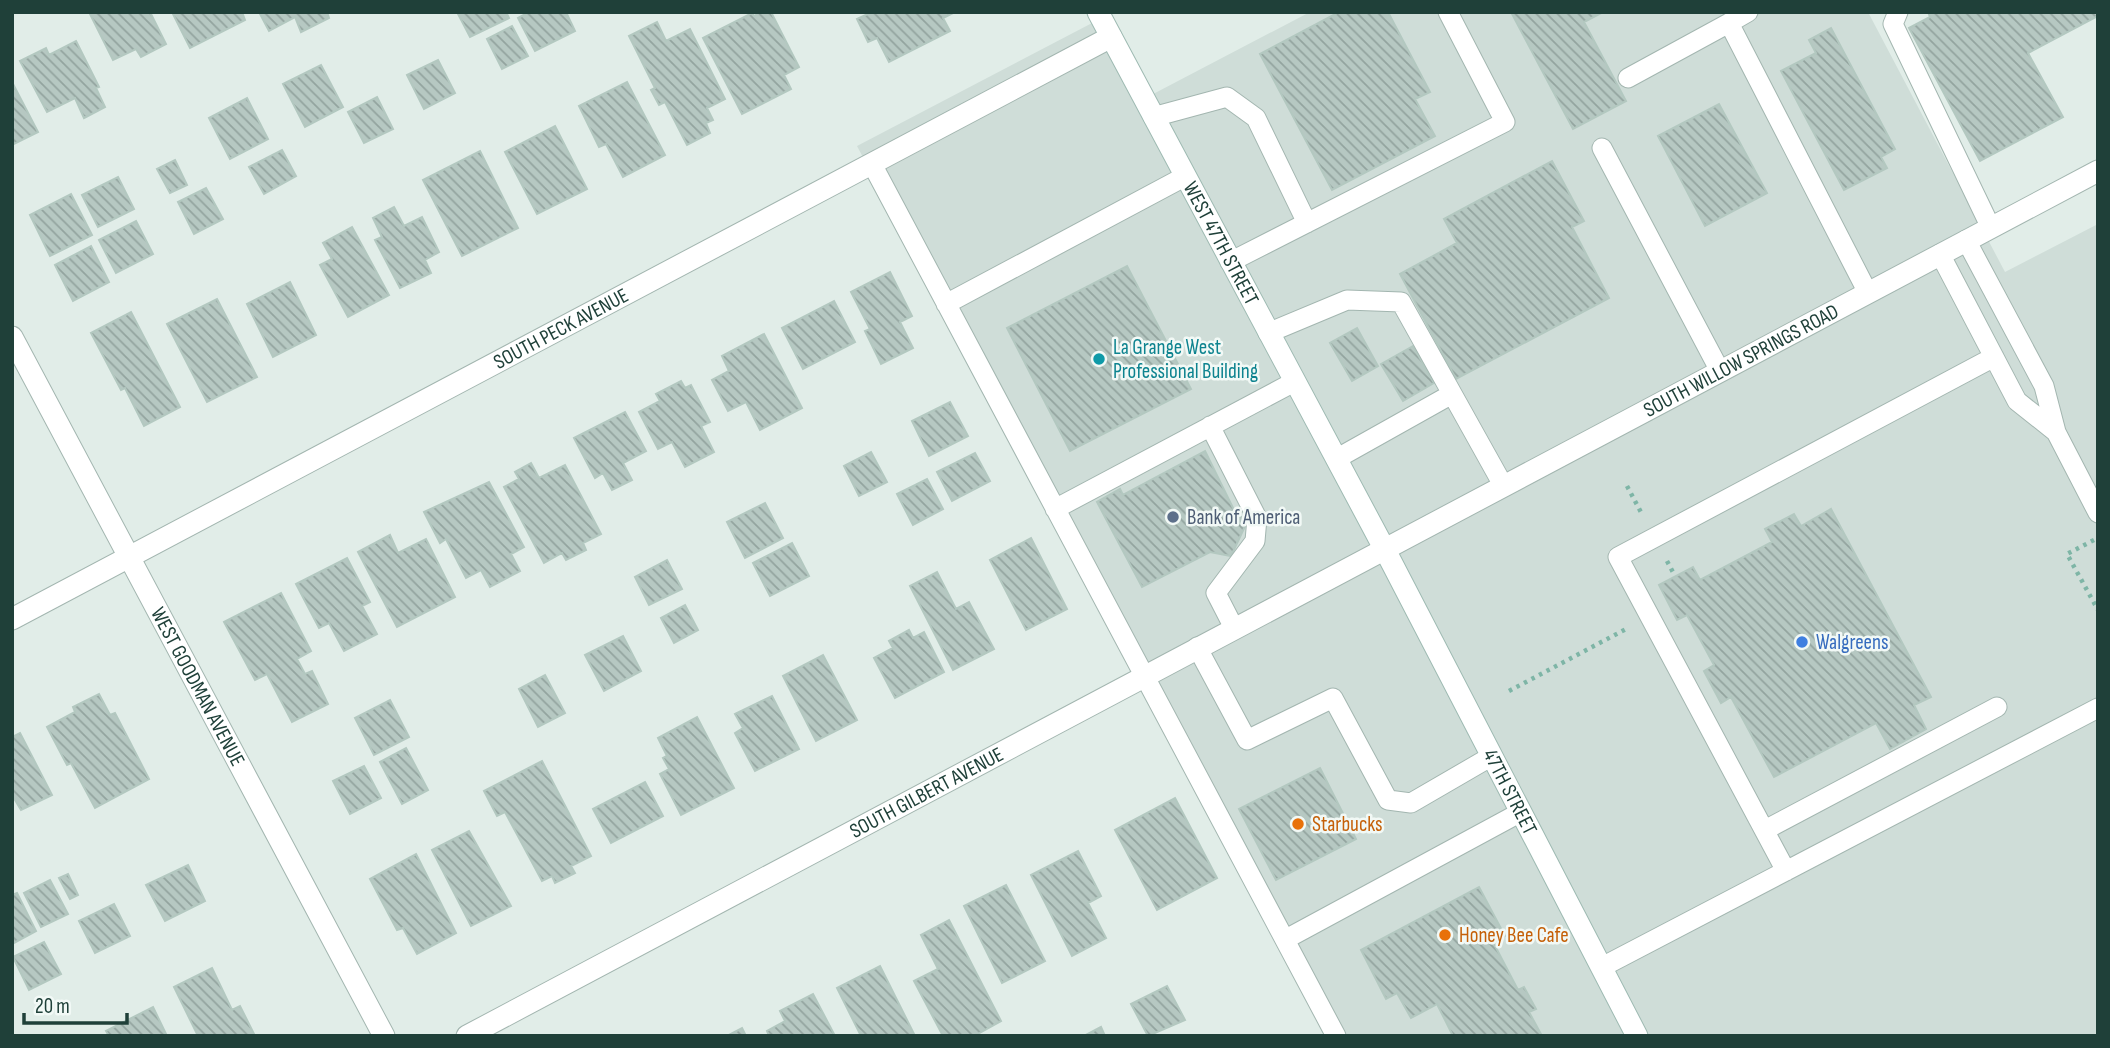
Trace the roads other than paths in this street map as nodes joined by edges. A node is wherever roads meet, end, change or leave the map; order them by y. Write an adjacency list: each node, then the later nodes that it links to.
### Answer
1 (1098, 12): 6 (street, WEST 47TH STREET)
2 (1448, 12): 13 (lane)
3 (1748, 12): 5 (lane)
4 (1898, 12): 14 (lane)
5 (1729, 23): 7 (lane); 18 (lane)
6 (1111, 37): 8 (street, WEST 47TH STREET); 10 (street, SOUTH PECK AVENUE)
7 (1628, 78)
8 (1153, 117): 12 (street, WEST 47TH STREET); 13 (lane)
9 (1602, 148): 23 (lane)
10 (872, 164): 19 (lane); 33 (street, SOUTH PECK AVENUE)
11 (2098, 171): 14 (street, SOUTH WILLOW SPRINGS ROAD)
12 (1184, 177): 17 (street, WEST 47TH STREET); 19 (lane)
13 (1307, 223): 17 (lane)
14 (1990, 228): 15 (street, SOUTH WILLOW SPRINGS ROAD)
15 (1966, 240): 16 (street, SOUTH WILLOW SPRINGS ROAD); 27 (lane)
16 (1940, 254): 18 (street, SOUTH WILLOW SPRINGS ROAD); 22 (lane)
17 (1230, 262): 20 (street, WEST 47TH STREET)
18 (1868, 293): 23 (street, SOUTH WILLOW SPRINGS ROAD)
19 (946, 304): 30 (lane)
20 (1268, 333): 24 (street, WEST 47TH STREET); 25 (lane)
21 (12, 337): 33 (street, WEST GOODMAN AVENUE)
22 (1994, 358): 27 (lane); 42 (lane)
23 (1720, 371): 29 (street, SOUTH WILLOW SPRINGS ROAD)
24 (1294, 382): 26 (lane); 28 (street, WEST 47TH STREET)
25 (1452, 394): 28 (lane); 29 (lane)
26 (1210, 426): 30 (lane); 35 (lane)
27 (2056, 432): 31 (lane)
28 (1336, 459): 32 (street, WEST 47TH STREET)
29 (1503, 485): 32 (street, SOUTH WILLOW SPRINGS ROAD)
30 (1055, 509): 37 (lane)
31 (2098, 513)
32 (1384, 548): 35 (street, SOUTH GILBERT AVENUE); 40 (street, 47TH STREET)
33 (128, 558): 34 (street, SOUTH PECK AVENUE); 46 (street, WEST GOODMAN AVENUE)
34 (12, 619)
35 (1234, 628): 36 (street, SOUTH GILBERT AVENUE)
36 (1197, 647): 37 (street, SOUTH GILBERT AVENUE); 40 (lane)
37 (1143, 676): 44 (lane); 47 (street, SOUTH GILBERT AVENUE)
38 (1997, 707): 42 (lane)
39 (2098, 708): 43 (lane)
40 (1492, 756): 41 (street, 47TH STREET)
41 (1521, 812): 44 (lane); 45 (street, 47TH STREET)
42 (1765, 831): 43 (lane)
43 (1786, 871): 45 (lane)
44 (1286, 939): 48 (lane)
45 (1602, 967): 49 (street, 47TH STREET)
46 (384, 1036)
47 (467, 1036)
48 (1336, 1036)
49 (1637, 1036)

